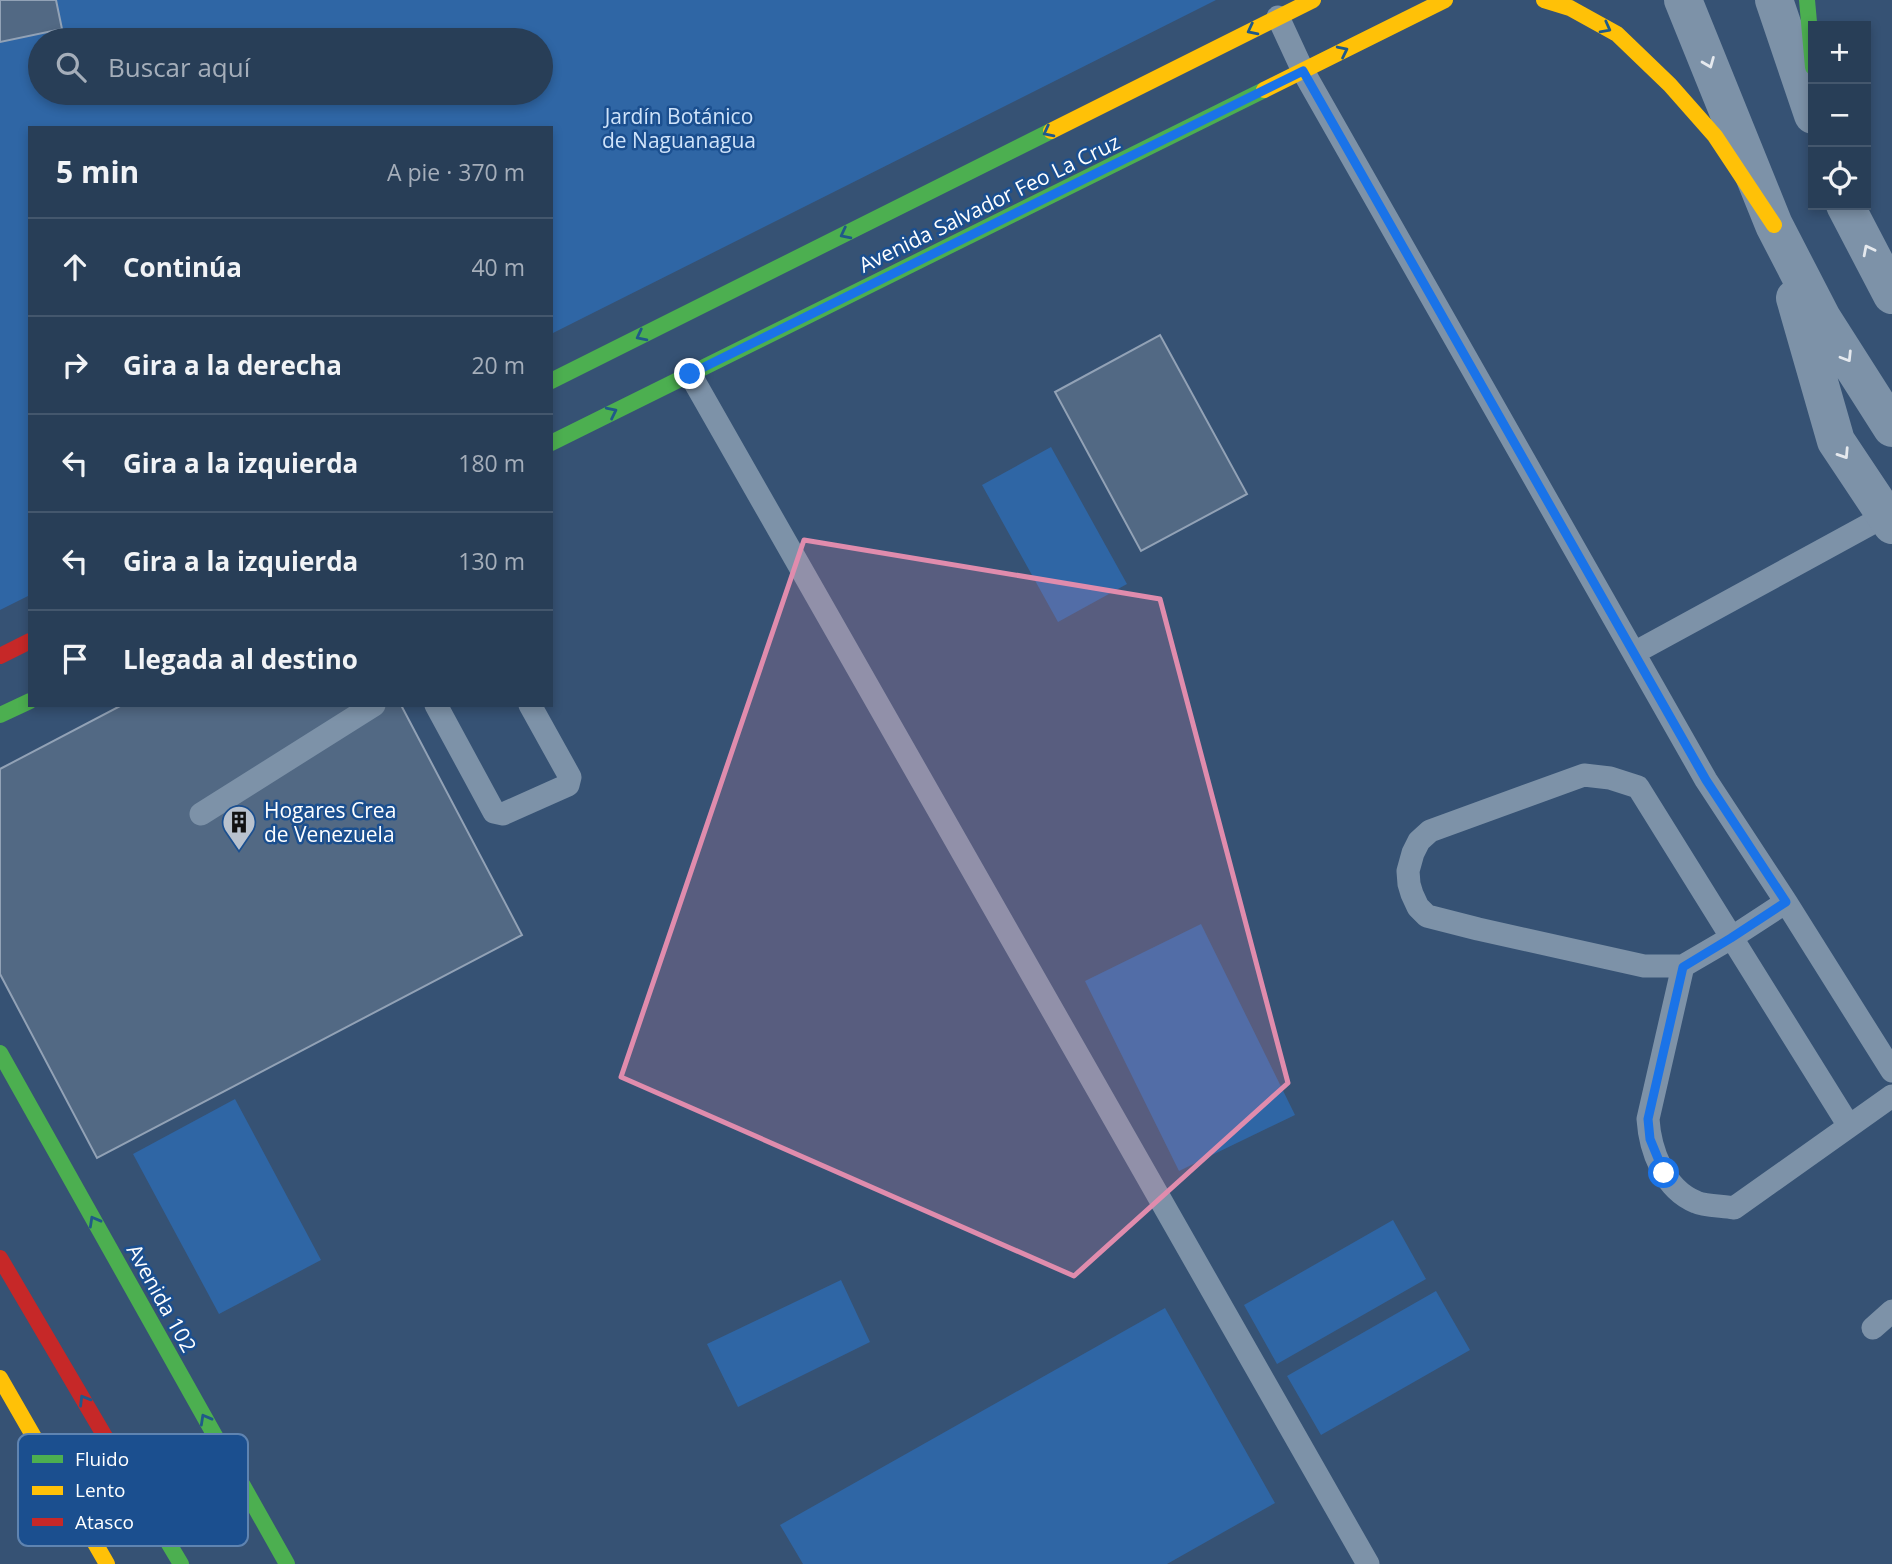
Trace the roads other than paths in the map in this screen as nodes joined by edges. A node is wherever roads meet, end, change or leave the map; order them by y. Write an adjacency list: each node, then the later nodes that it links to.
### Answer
1 (1313, 0): 7 (street, Avenida Salvador Feo La Cruz)
2 (1445, 0): 9 (street, Avenida Salvador Feo La Cruz, one-way to 2)
3 (1544, 0): 12 (street, one-way to 12)
4 (1684, 0): 12 (street, one-way to 12)
5 (1773, 0): 10 (street)
6 (1807, 0): 8 (street)
7 (1278, 17): 9 (lane); 15 (street, Avenida Salvador Feo La Cruz, one-way to 15)
8 (1809, 21)
9 (1303, 71): 14 (street, Avenida Salvador Feo La Cruz); 20 (lane)
10 (1808, 102)
11 (1848, 210): 13 (street, one-way to 11)
12 (1774, 225): 16 (street, one-way to 16); 18 (street, one-way to 18)
13 (1892, 295)
14 (690, 374): 17 (street, Avenida Salvador Feo La Cruz, one-way to 14); 50 (lane)
15 (553, 380)
16 (1892, 428)
17 (553, 442)
18 (1888, 520): 20 (lane)
19 (28, 642): 21 (street)
20 (1634, 653): 28 (lane)
21 (0, 656)
22 (28, 702): 26 (street)
23 (371, 707): 27 (lane)
24 (437, 707): 25 (lane)
25 (531, 707)
26 (0, 715)
27 (201, 814)
28 (1786, 902): 29 (lane); 32 (lane)
29 (1731, 938): 30 (lane); 30 (lane); 34 (lane)
30 (1683, 967): 34 (lane)
31 (0, 1053): 41 (street, Avenida 102, one-way to 31)
32 (1892, 1071)
33 (1892, 1096): 34 (lane)
34 (1849, 1126)
35 (0, 1258): 40 (street, one-way to 35)
36 (1892, 1311): 37 (lane)
37 (1873, 1328)
38 (0, 1378): 39 (street)
39 (32, 1434)
40 (104, 1434)
41 (214, 1434)
42 (248, 1495): 43 (street, Avenida 102, one-way to 42)
43 (257, 1511): 46 (street); 49 (street, Avenida 102)
44 (97, 1546): 47 (street)
45 (170, 1546): 48 (street, one-way to 45)
46 (264, 1551)
47 (107, 1564)
48 (181, 1564)
49 (287, 1564)
50 (1368, 1564)

